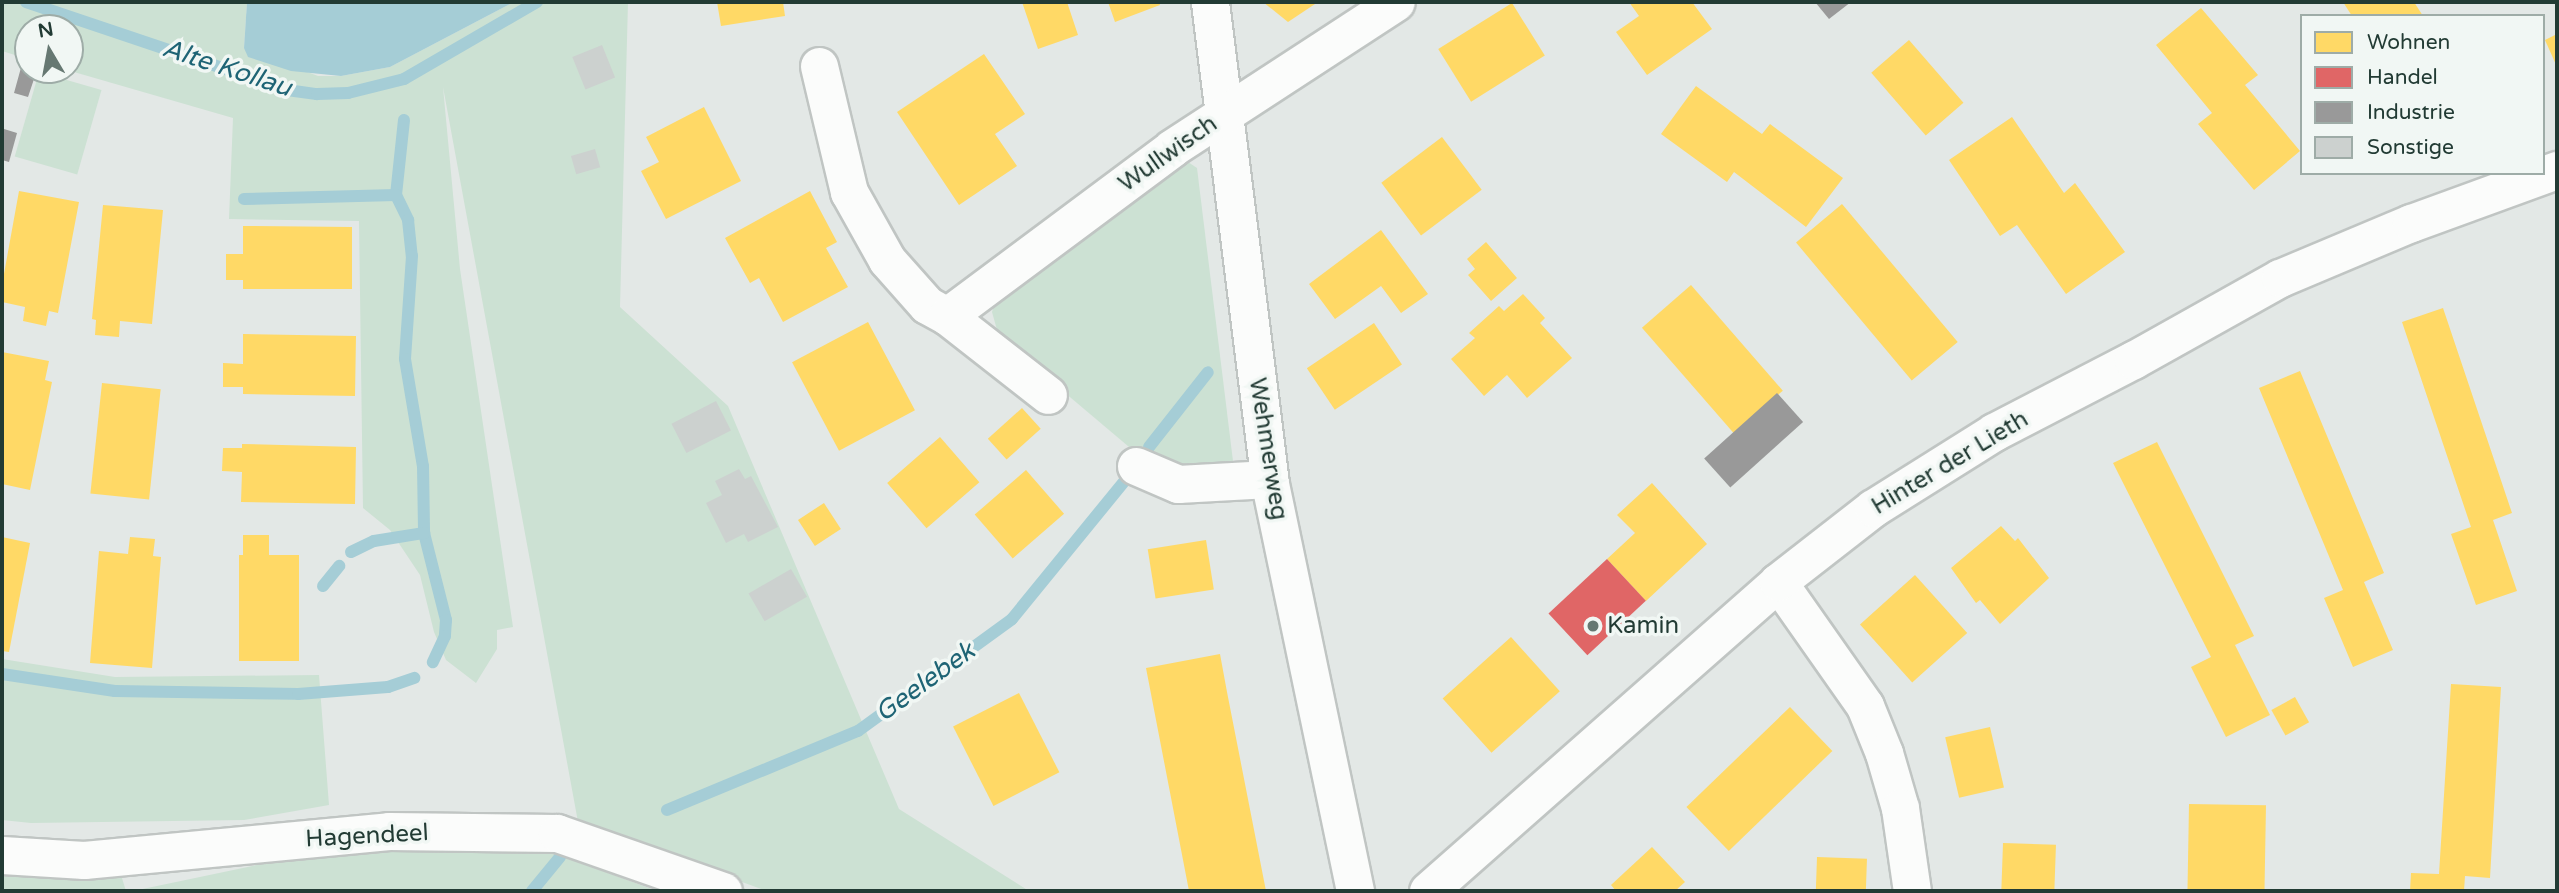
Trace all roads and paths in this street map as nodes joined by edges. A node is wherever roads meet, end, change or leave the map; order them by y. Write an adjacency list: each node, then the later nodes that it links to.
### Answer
1 (1210, 2): 4 (street, Wehmerweg)
2 (1396, 2): 4 (street, Wullwisch)
3 (819, 66): 6 (street)
4 (1223, 115): 6 (street, Wullwisch); 9 (street, Wehmerweg)
5 (2543, 175): 10 (street, Hinter der Lieth)
6 (947, 316): 7 (street)
7 (1048, 395)
8 (1136, 466): 9 (street)
9 (1269, 479): 13 (street, Wehmerweg)
10 (1778, 582): 14 (street, Hinter der Lieth); 15 (street)
11 (2, 855): 12 (street, Hagendeel)
12 (723, 891)
13 (1355, 891)
14 (1428, 891)
15 (1912, 891)

